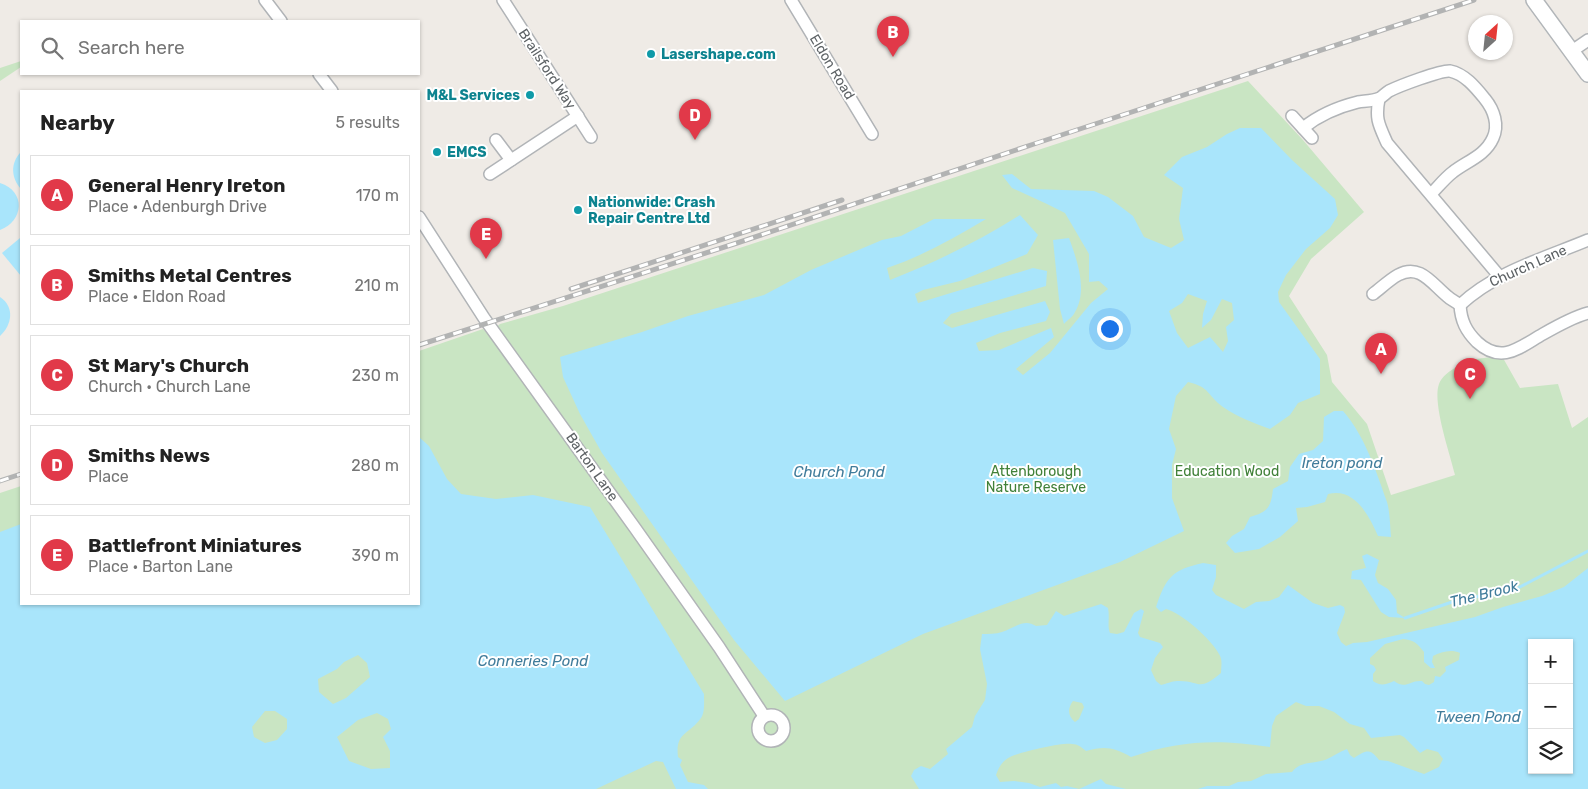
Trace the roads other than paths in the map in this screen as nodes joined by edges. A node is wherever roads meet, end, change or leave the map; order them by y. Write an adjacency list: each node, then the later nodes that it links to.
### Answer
1 (266, 0): 5 (street)
2 (503, 0): 12 (street, Brailsford Way)
3 (791, 0): 15 (street, Eldon Road)
4 (1534, 0): 7 (street)
5 (280, 20)
6 (1588, 40): 7 (street)
7 (1572, 51): 8 (street)
8 (1588, 74)
9 (320, 75): 10 (street)
10 (331, 90)
11 (1379, 99): 14 (street); 21 (street); 21 (street)
12 (578, 116): 16 (street, Brailsford Way); 19 (street)
13 (1292, 116): 14 (street)
14 (1303, 128): 17 (street)
15 (872, 134)
16 (591, 137)
17 (1312, 138)
18 (496, 140): 19 (street)
19 (510, 160): 20 (street)
20 (490, 174)
21 (1431, 194): 24 (street)
22 (420, 219): 28 (street, Barton Lane)
23 (1588, 240): 24 (street, Church Lane)
24 (1500, 277): 26 (street, Church Lane)
25 (1373, 294): 26 (street)
26 (1460, 305): 27 (street)
27 (1588, 313)
28 (764, 716)

